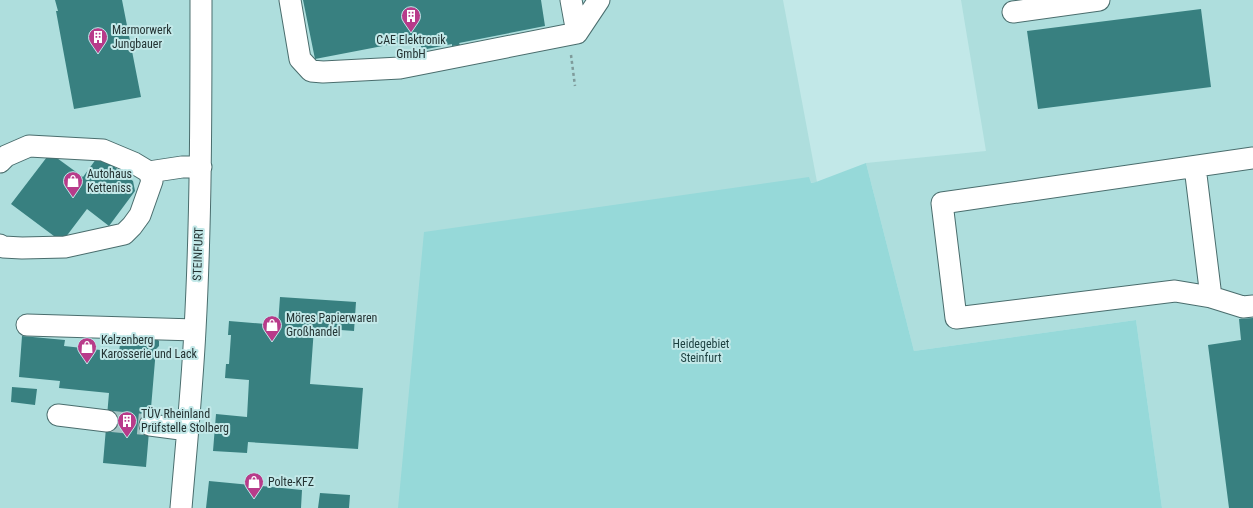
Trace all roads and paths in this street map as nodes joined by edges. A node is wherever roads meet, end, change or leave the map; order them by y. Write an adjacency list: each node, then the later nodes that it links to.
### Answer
1 (201, 0): 11 (street, STEINFURT)
2 (290, 0): 7 (street)
3 (572, 0): 7 (street)
4 (600, 0): 7 (street)
5 (1099, 0): 6 (street)
6 (1013, 12)
7 (572, 33): 8 (path)
8 (576, 86)
9 (2, 158): 13 (street)
10 (1253, 158): 12 (street)
11 (200, 167): 13 (street); 18 (street, STEINFURT)
12 (1195, 167): 15 (street); 15 (street)
13 (149, 172): 14 (street)
14 (0, 245)
15 (1211, 297): 16 (street)
16 (1253, 306)
17 (27, 325): 18 (street)
18 (195, 330): 22 (street, STEINFURT)
19 (58, 415): 20 (street)
20 (107, 421)
21 (150, 425): 22 (street)
22 (188, 430): 23 (street, STEINFURT)
23 (181, 508)

